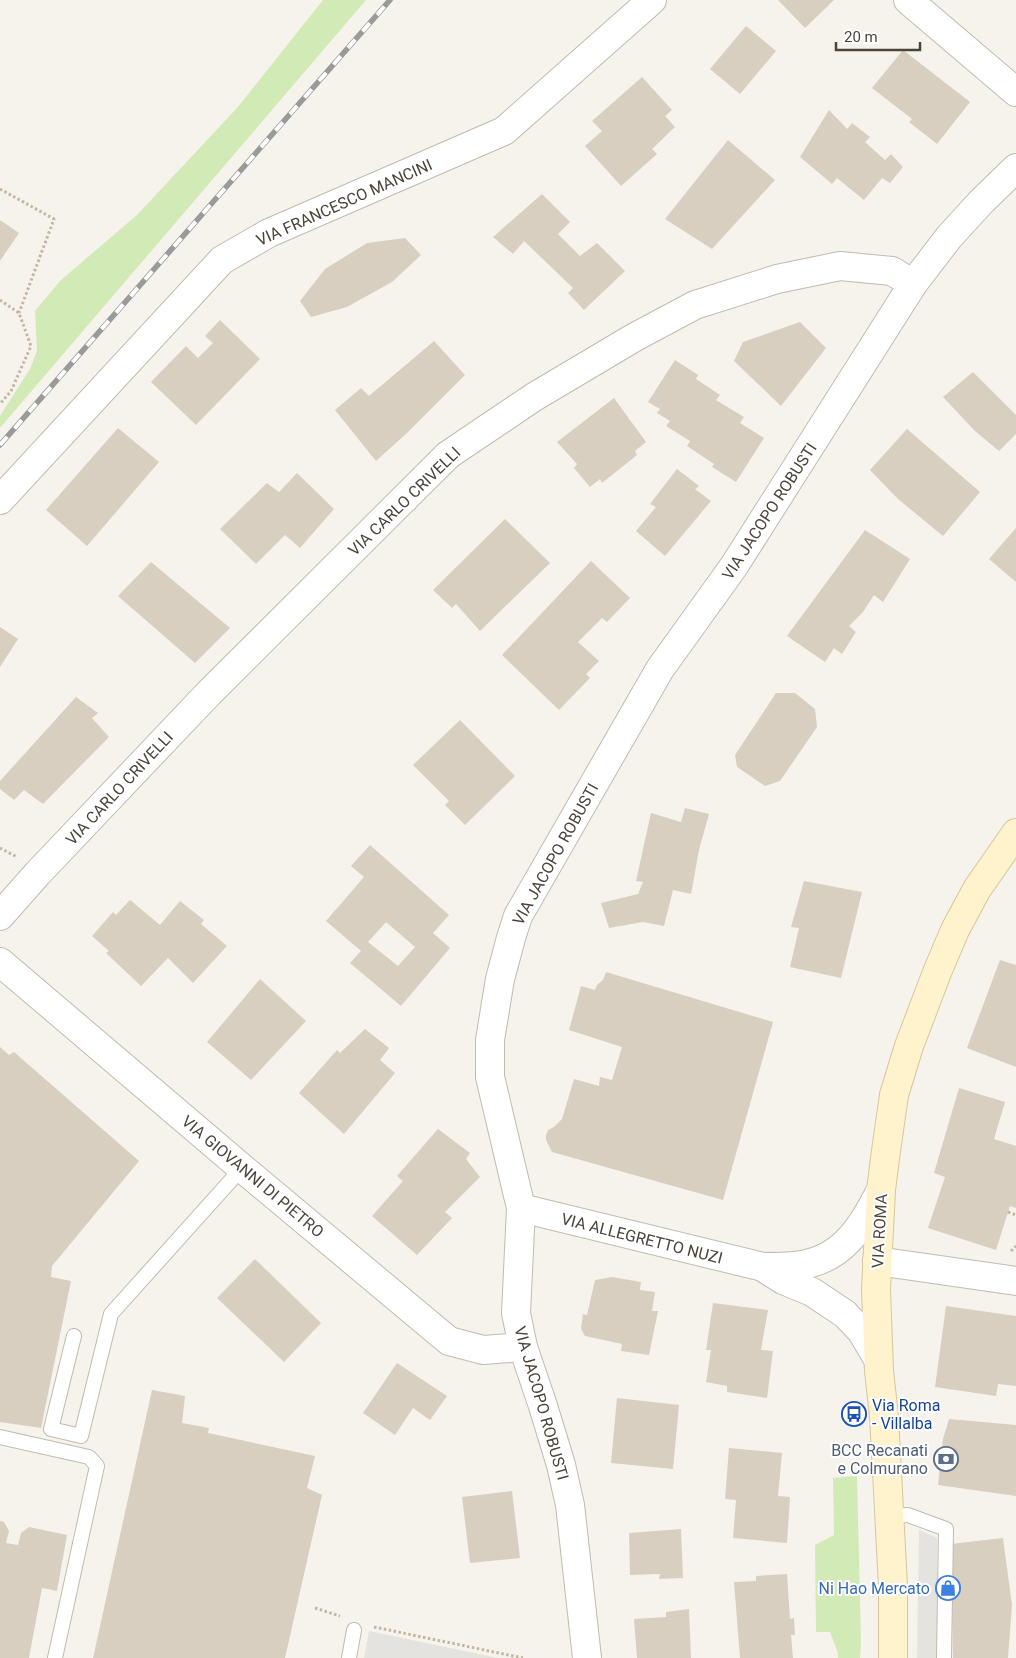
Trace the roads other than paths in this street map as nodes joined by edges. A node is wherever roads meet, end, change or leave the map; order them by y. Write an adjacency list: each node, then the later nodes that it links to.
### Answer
1 (652, 0): 6 (street, VIA FRANCESCO MANCINI)
2 (908, 0): 3 (street)
3 (1016, 92)
4 (1016, 168): 5 (street, VIA JACOPO ROBUSTI)
5 (913, 284): 8 (street, VIA CARLO CRIVELLI); 12 (street, VIA JACOPO ROBUSTI)
6 (0, 500)
7 (1016, 833): 11 (main road, VIA ROMA)
8 (0, 916)
9 (0, 962): 10 (street, VIA GIOVANNI DI PIETRO)
10 (242, 1168): 16 (lane); 17 (street, VIA GIOVANNI DI PIETRO)
11 (881, 1190): 13 (main road, VIA ROMA); 14 (street, VIA ALLEGRETTO NUZI)
12 (521, 1208): 14 (street, VIA ALLEGRETTO NUZI); 17 (street, VIA JACOPO ROBUSTI)
13 (877, 1261): 15 (street); 18 (main road, VIA ROMA)
14 (763, 1267): 18 (street, VIA ALLEGRETTO NUZI)
15 (1016, 1281)
16 (74, 1336)
17 (523, 1347): 24 (street, VIA JACOPO ROBUSTI)
18 (878, 1359): 20 (main road, VIA ROMA)
19 (0, 1437): 22 (lane)
20 (890, 1516): 25 (main road, VIA ROMA); 26 (lane)
21 (354, 1630): 23 (lane)
22 (55, 1658)
23 (349, 1658)
24 (587, 1658)
25 (893, 1658)
26 (944, 1658)

